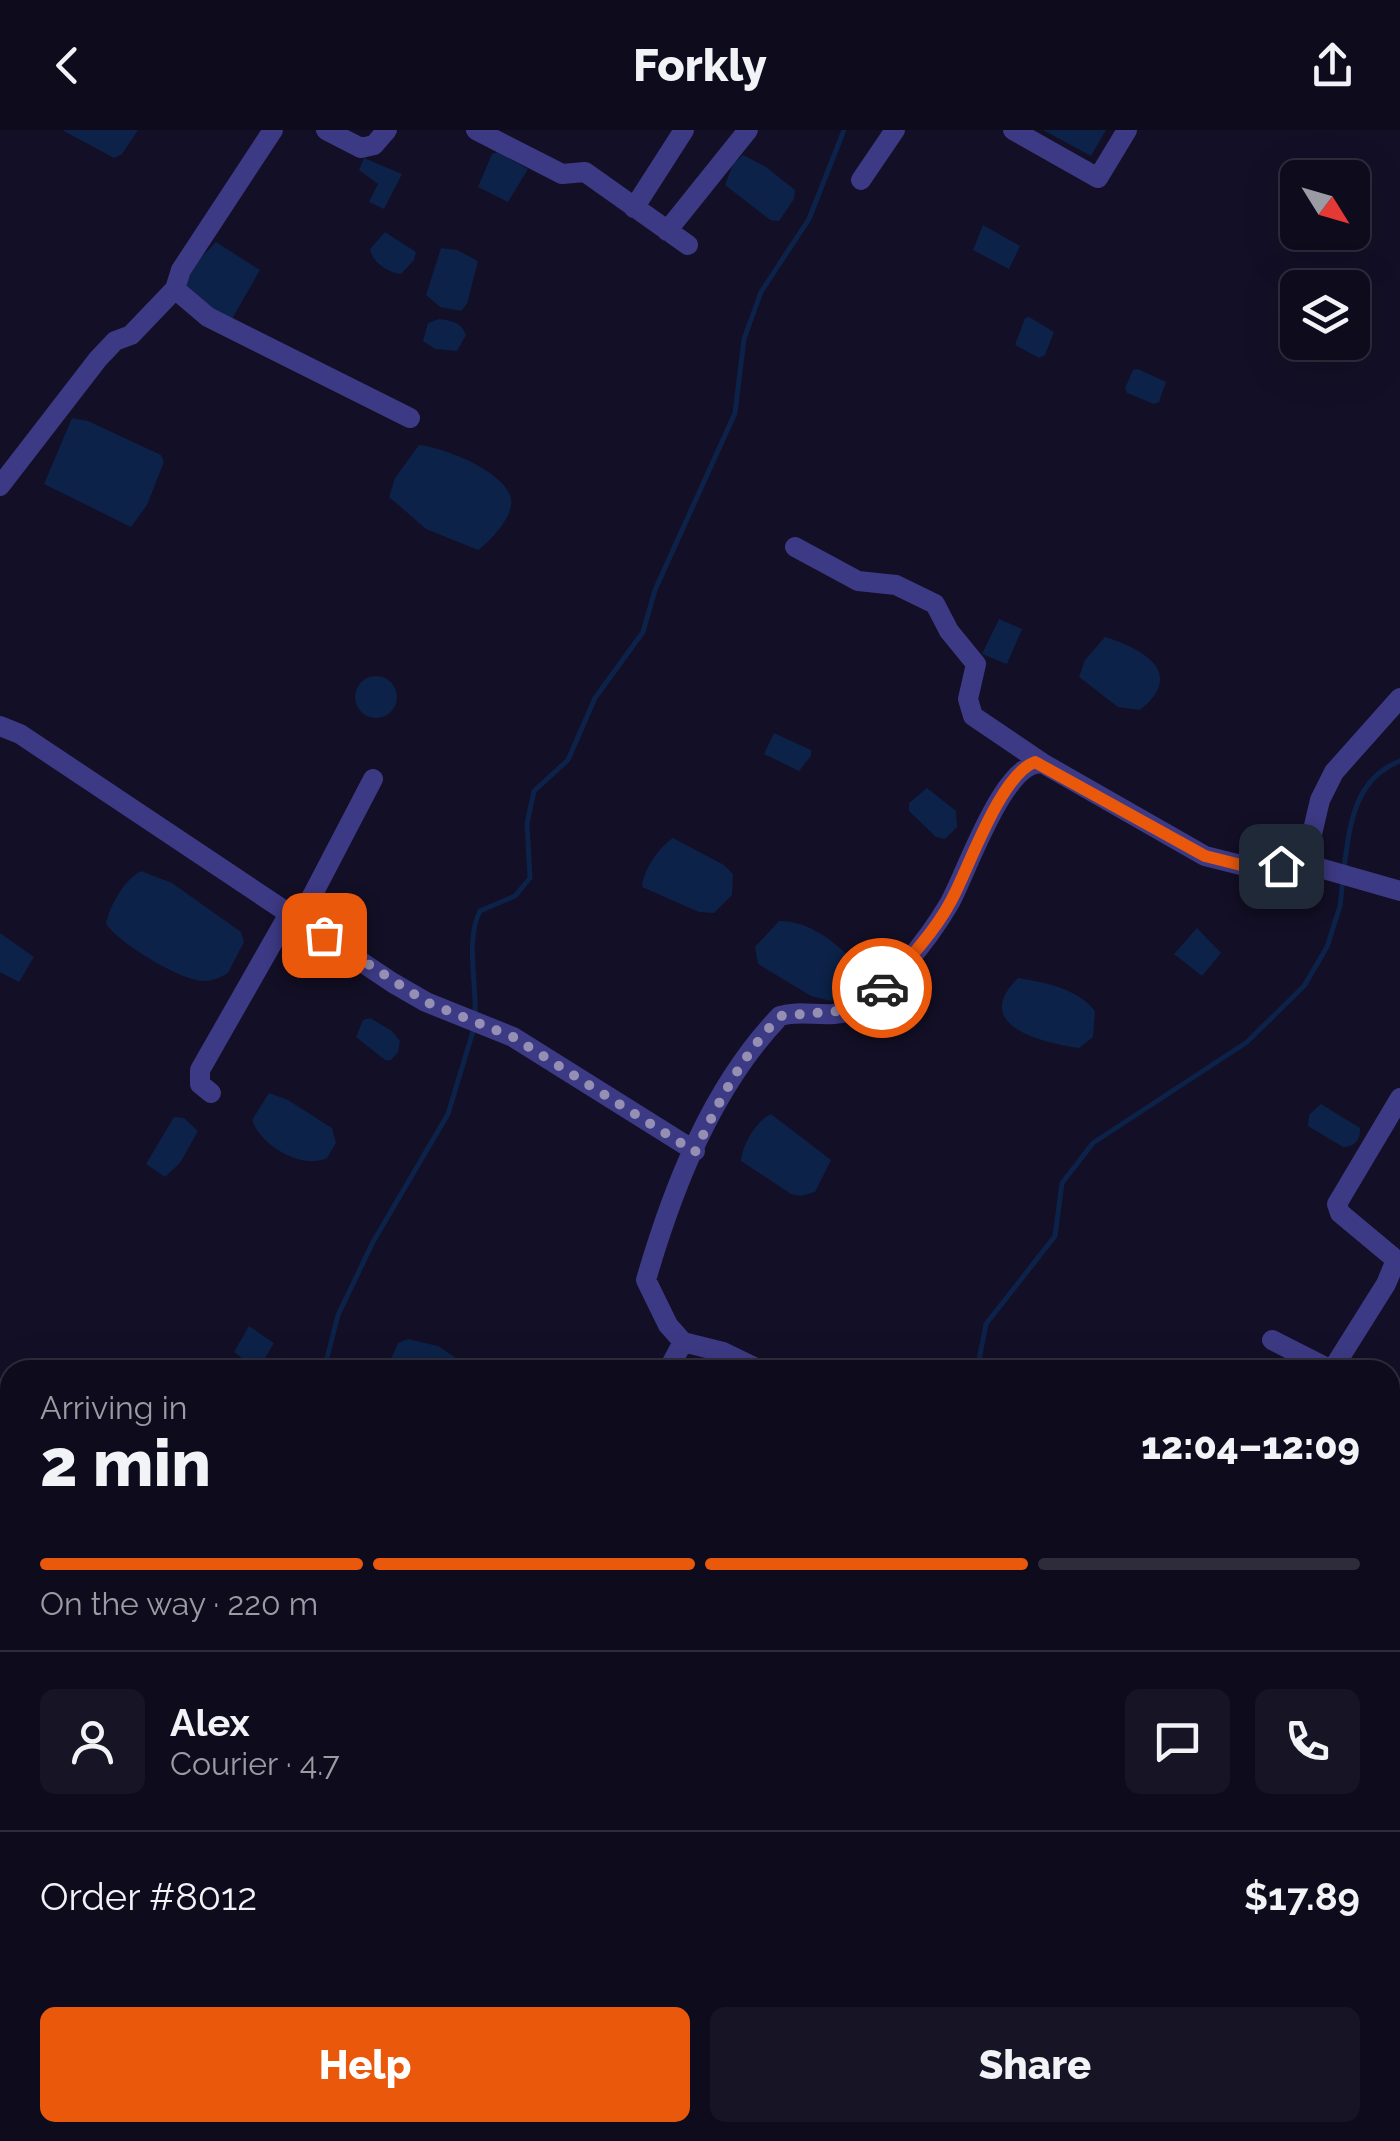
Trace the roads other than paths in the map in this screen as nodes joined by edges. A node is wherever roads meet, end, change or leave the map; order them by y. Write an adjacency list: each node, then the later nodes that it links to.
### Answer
1 (273, 130): 14 (street)
2 (326, 130): 3 (street)
3 (387, 130)
4 (476, 130): 11 (street)
5 (684, 130): 11 (street)
6 (748, 130): 12 (street)
7 (894, 130): 10 (street)
8 (1013, 130): 9 (street)
9 (1127, 130)
10 (861, 180)
11 (634, 208): 12 (street)
12 (667, 231): 13 (street)
13 (688, 245)
14 (174, 288): 15 (street); 16 (street)
15 (410, 418)
16 (0, 486)
17 (795, 547): 20 (street)
18 (1400, 698): 22 (street)
19 (0, 726): 24 (street)
20 (1044, 764): 22 (street); 27 (street)
21 (372, 779): 24 (street)
22 (1305, 864): 23 (street)
23 (1400, 890)
24 (295, 915): 25 (street); 27 (street)
25 (211, 1094)
26 (1400, 1098): 28 (street)
27 (695, 1152): 30 (street)
28 (1398, 1262): 34 (street)
29 (1272, 1340): 33 (street)
30 (683, 1342): 31 (street); 32 (street)
31 (673, 1360)
32 (739, 1360)
33 (1312, 1360)
34 (1338, 1360)

